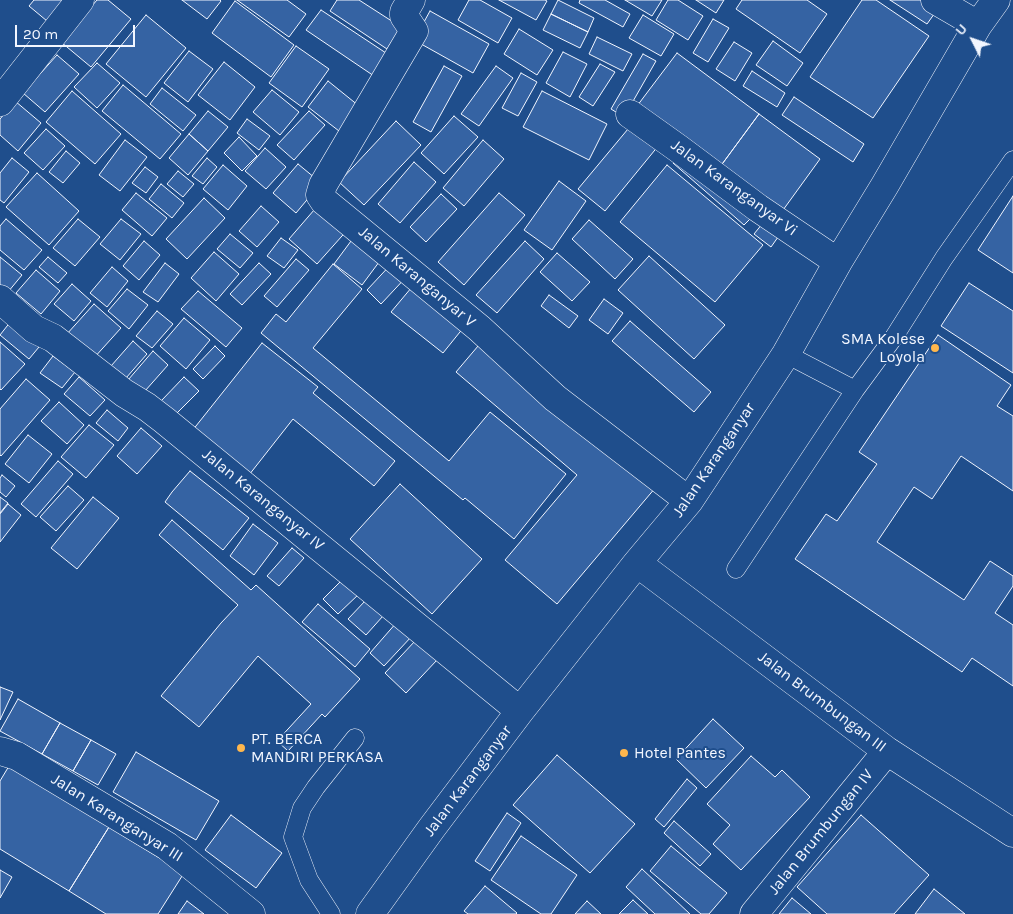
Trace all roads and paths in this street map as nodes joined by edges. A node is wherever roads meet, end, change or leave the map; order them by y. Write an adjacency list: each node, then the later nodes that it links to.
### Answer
1 (80, 0): 6 (street)
2 (410, 0): 13 (street, Jalan Karanganyar V)
3 (935, 0): 5 (street)
4 (996, 0): 5 (street, Jalan Karanganyar)
5 (978, 25): 9 (street, Jalan Karanganyar)
6 (0, 102)
7 (630, 114): 9 (street, Jalan Karanganyar Vi)
8 (1013, 160): 12 (lane)
9 (838, 262): 11 (street, Jalan Karanganyar)
10 (0, 300): 16 (street, Jalan Karanganyar IV)
11 (786, 354): 12 (lane); 13 (street, Jalan Karanganyar)
12 (855, 390): 15 (lane)
13 (689, 501): 14 (street, Jalan Karanganyar)
14 (637, 563): 16 (street, Jalan Karanganyar); 19 (street, Jalan Brumbungan III)
15 (736, 569)
16 (520, 711): 23 (street, Jalan Karanganyar)
17 (355, 738): 22 (lane)
18 (0, 751): 21 (street, Jalan Karanganyar III)
19 (887, 751): 20 (street, Jalan Brumbungan III); 24 (street, Jalan Brumbungan IV)
20 (1013, 833)
21 (251, 914)
22 (330, 914)
23 (370, 914)
24 (754, 914)

